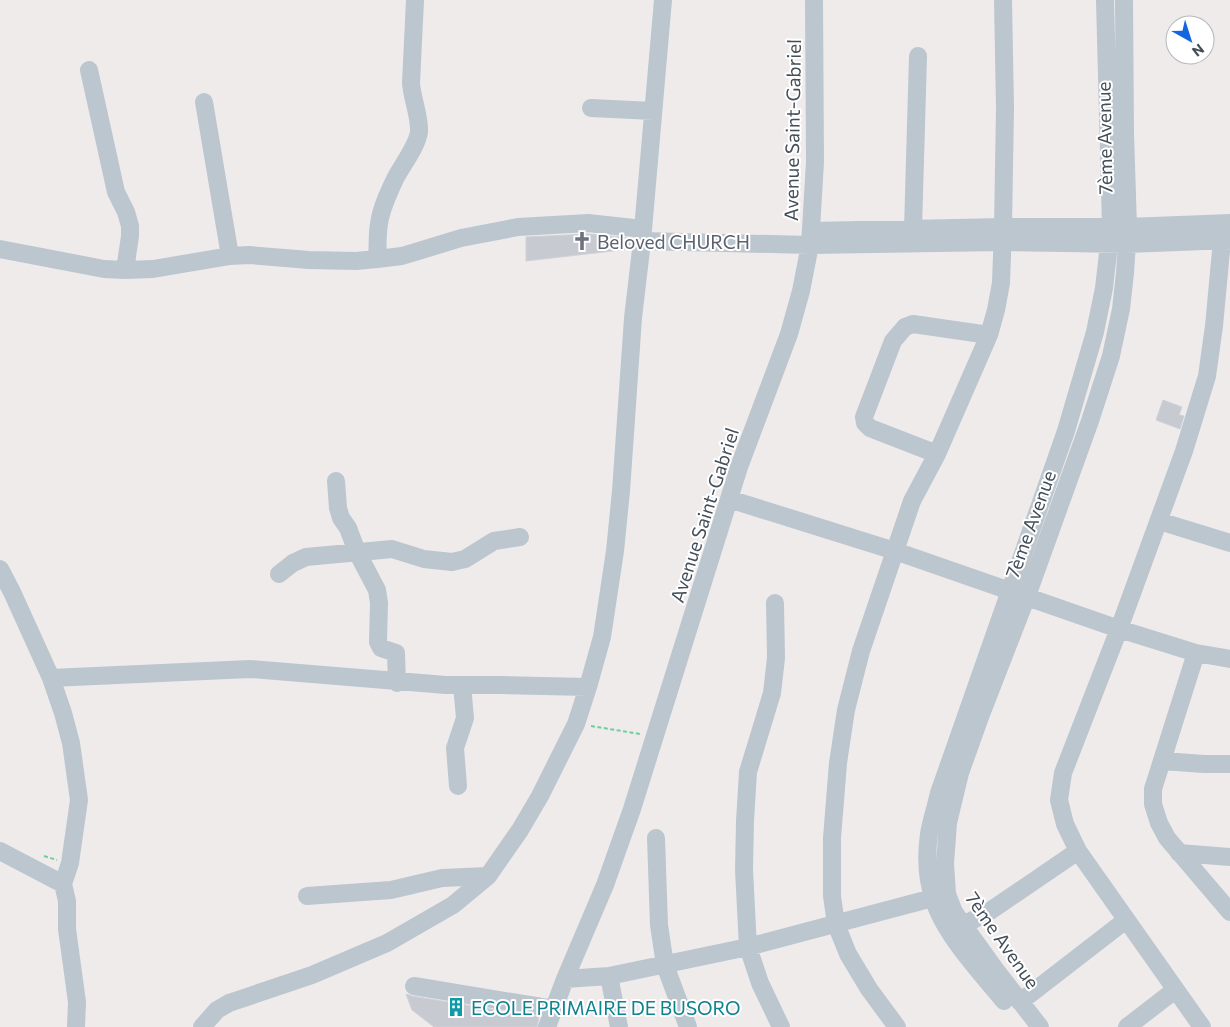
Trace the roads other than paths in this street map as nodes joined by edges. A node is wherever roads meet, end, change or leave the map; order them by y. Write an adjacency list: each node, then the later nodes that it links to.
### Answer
1 (415, 0): 21 (street)
2 (663, 0): 11 (street)
3 (814, 0): 17 (street, Avenue Saint-Gabriel)
4 (1003, 0): 15 (street)
5 (1106, 0): 16 (street, 7ème Avenue)
6 (1124, 0): 16 (street, 7ème Avenue)
7 (918, 56): 13 (street)
8 (89, 70): 22 (street)
9 (204, 102): 20 (street)
10 (591, 108): 11 (street)
11 (653, 110): 14 (street)
12 (1230, 223): 16 (street)
13 (913, 229): 15 (street); 17 (street)
14 (642, 235): 17 (street); 21 (street); 42 (street)
15 (1003, 235): 16 (street); 17 (street); 23 (street)
16 (1119, 235): 18 (street); 34 (street, 7ème Avenue)
17 (811, 238): 26 (street, Avenue Saint-Gabriel)
18 (1226, 240): 27 (street)
19 (0, 249): 22 (street)
20 (230, 256): 21 (street); 22 (street)
21 (378, 259)
22 (125, 270)
23 (989, 335): 24 (street); 24 (street)
24 (937, 454): 30 (street)
25 (336, 481): 31 (street)
26 (729, 499): 30 (street); 62 (street, Avenue Saint-Gabriel)
27 (1159, 521): 29 (street); 36 (street)
28 (520, 537): 31 (street)
29 (1230, 543)
30 (895, 551): 34 (street); 57 (street)
31 (356, 552): 33 (street); 40 (street)
32 (0, 569): 39 (street)
33 (279, 574)
34 (1019, 593): 36 (street); 54 (street, 7ème Avenue)
35 (775, 603): 59 (street)
36 (1120, 629): 37 (street); 48 (street)
37 (1196, 653): 38 (street); 43 (street)
38 (1230, 659)
39 (51, 678): 40 (street); 52 (street)
40 (397, 683): 41 (street)
41 (462, 685): 42 (street); 45 (street)
42 (588, 687): 51 (street)
43 (1163, 761): 44 (street); 49 (street)
44 (1230, 764)
45 (458, 786)
46 (656, 838): 60 (street)
47 (0, 851): 52 (street)
48 (1078, 851): 56 (street); 58 (street)
49 (1180, 853): 50 (street); 55 (street)
50 (1230, 857)
51 (488, 876): 53 (street); 68 (street)
52 (63, 884): 67 (street)
53 (307, 896)
54 (940, 897): 57 (street); 58 (street, 7ème Avenue)
55 (1230, 912)
56 (1126, 920): 64 (street); 65 (street)
57 (836, 924): 59 (street); 73 (street)
58 (957, 929): 65 (street, 7ème Avenue); 74 (street, 7ème Avenue)
59 (748, 947): 60 (street); 72 (street)
60 (665, 965): 61 (street); 71 (street)
61 (609, 976): 62 (street); 70 (street)
62 (565, 979): 66 (street, Avenue Saint-Gabriel)
63 (414, 986): 66 (street)
64 (1175, 990): 76 (street); 77 (street)
65 (1020, 1002): 75 (street, 7ème Avenue)
66 (554, 1009): 69 (street, Avenue Saint-Gabriel)
67 (76, 1027)
68 (202, 1027)
69 (547, 1027)
70 (619, 1027)
71 (688, 1027)
72 (781, 1027)
73 (897, 1027)
74 (1026, 1027)
75 (1040, 1027)
76 (1127, 1027)
77 (1202, 1027)

